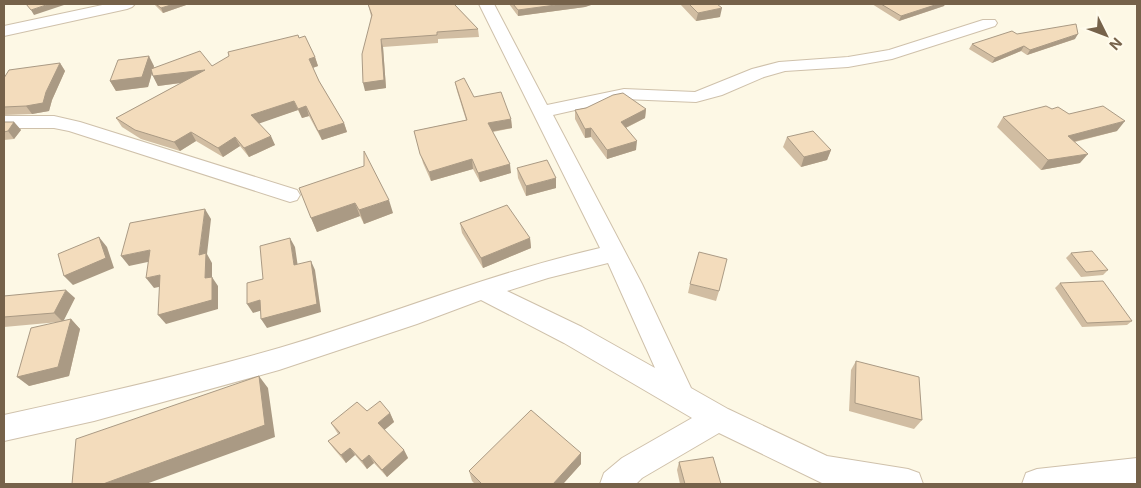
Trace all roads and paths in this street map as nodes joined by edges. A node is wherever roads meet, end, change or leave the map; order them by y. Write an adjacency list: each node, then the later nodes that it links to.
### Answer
1 (127, 4): 4 (street)
2 (486, 4): 5 (street)
3 (989, 23): 5 (street)
4 (4, 31)
5 (542, 112): 8 (street)
6 (4, 122): 7 (street)
7 (290, 195)
8 (614, 253): 9 (street); 10 (street)
9 (482, 290): 10 (street); 12 (street)
10 (682, 398): 11 (street)
11 (718, 418): 14 (street); 15 (street)
12 (4, 428)
13 (1137, 474): 17 (street)
14 (827, 477): 16 (street)
15 (614, 484)
16 (908, 484)
17 (1037, 484)

